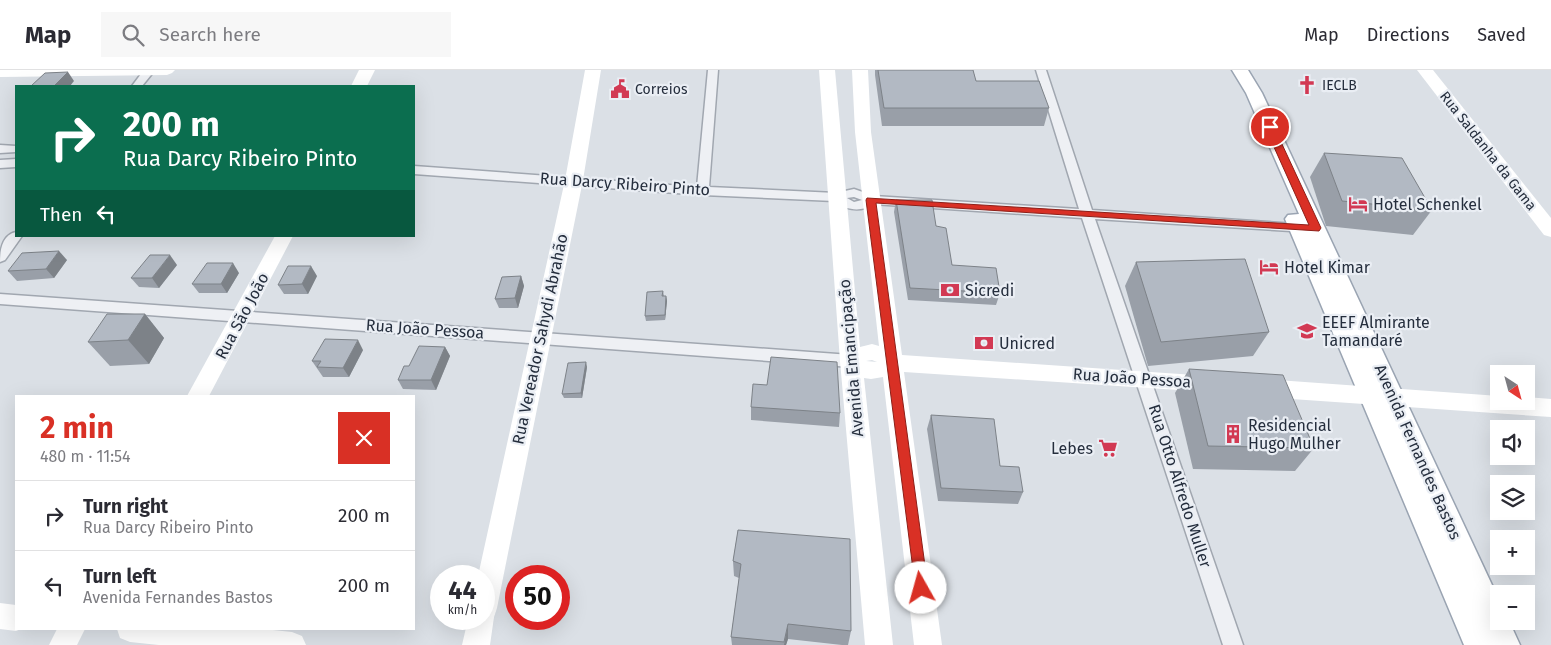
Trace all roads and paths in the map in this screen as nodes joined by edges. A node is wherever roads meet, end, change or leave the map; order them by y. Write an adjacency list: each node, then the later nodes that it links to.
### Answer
1 (70, 70): 2 (street); 14 (street)
2 (150, 70): 3 (street); 15 (street)
3 (167, 70)
4 (365, 70): 5 (street); 16 (street)
5 (372, 70)
6 (593, 70): 22 (street, Rua Vereador Sahydi Abrahão)
7 (713, 70): 23 (street)
8 (827, 70): 24 (street, Avenida Emancipação)
9 (860, 70): 25 (street)
10 (1041, 70): 26 (street, Rua Otto Alfredo Muller)
11 (1224, 70): 27 (main road, Avenida Fernandes Bastos)
12 (1240, 70): 27 (main road, Avenida Fernandes Bastos)
13 (1426, 70): 28 (street, Rua Saldanha da Gama)
14 (0, 72)
15 (138, 85)
16 (359, 85)
17 (0, 149): 18 (street)
18 (15, 149)
19 (15, 163): 20 (street)
20 (0, 164)
21 (415, 170): 22 (street, Rua Darcy Ribeiro Pinto)
22 (574, 180): 23 (street, Rua Darcy Ribeiro Pinto); 34 (street, Rua Vereador Sahydi Abrahão)
23 (704, 190): 24 (street, Rua Darcy Ribeiro Pinto)
24 (837, 197): 25 (street, Rua Darcy Ribeiro Pinto); 35 (street, Avenida Emancipação)
25 (871, 200): 26 (street, Rua Darcy Ribeiro Pinto); 36 (street)
26 (1087, 214): 27 (street, Rua Darcy Ribeiro Pinto); 37 (street, Rua Otto Alfredo Muller)
27 (1307, 228): 39 (main road, Avenida Fernandes Bastos); 40 (main road, Avenida Fernandes Bastos)
28 (1551, 231)
29 (15, 237): 31 (street)
30 (283, 237): 33 (street, Rua São João)
31 (0, 258)
32 (0, 299): 33 (street, Rua João Pessoa)
33 (242, 317): 34 (street, Rua João Pessoa); 38 (street, Rua São João)
34 (540, 337): 35 (street, Rua João Pessoa); 43 (street, Rua Vereador Sahydi Abrahão)
35 (851, 361): 36 (street, Rua João Pessoa); 53 (street, Avenida Emancipação)
36 (893, 363): 37 (street, Rua João Pessoa); 54 (street)
37 (1144, 379): 39 (street, Rua João Pessoa); 55 (street, Rua Otto Alfredo Muller)
38 (199, 395)
39 (1371, 396): 40 (street, Rua João Pessoa); 42 (main road, Avenida Fernandes Bastos)
40 (1393, 398): 41 (street, Rua João Pessoa); 44 (main road, Avenida Fernandes Bastos)
41 (1551, 408)
42 (1442, 561): 44 (main road); 56 (main road, Avenida Fernandes Bastos)
43 (493, 565)
44 (1468, 565): 57 (main road, Avenida Fernandes Bastos)
45 (0, 616): 46 (street)
46 (15, 618)
47 (70, 630): 50 (street)
48 (140, 630): 51 (street)
49 (479, 630): 52 (street)
50 (63, 645)
51 (292, 645)
52 (476, 645)
53 (879, 645)
54 (928, 645)
55 (1233, 645)
56 (1479, 645)
57 (1505, 645)

